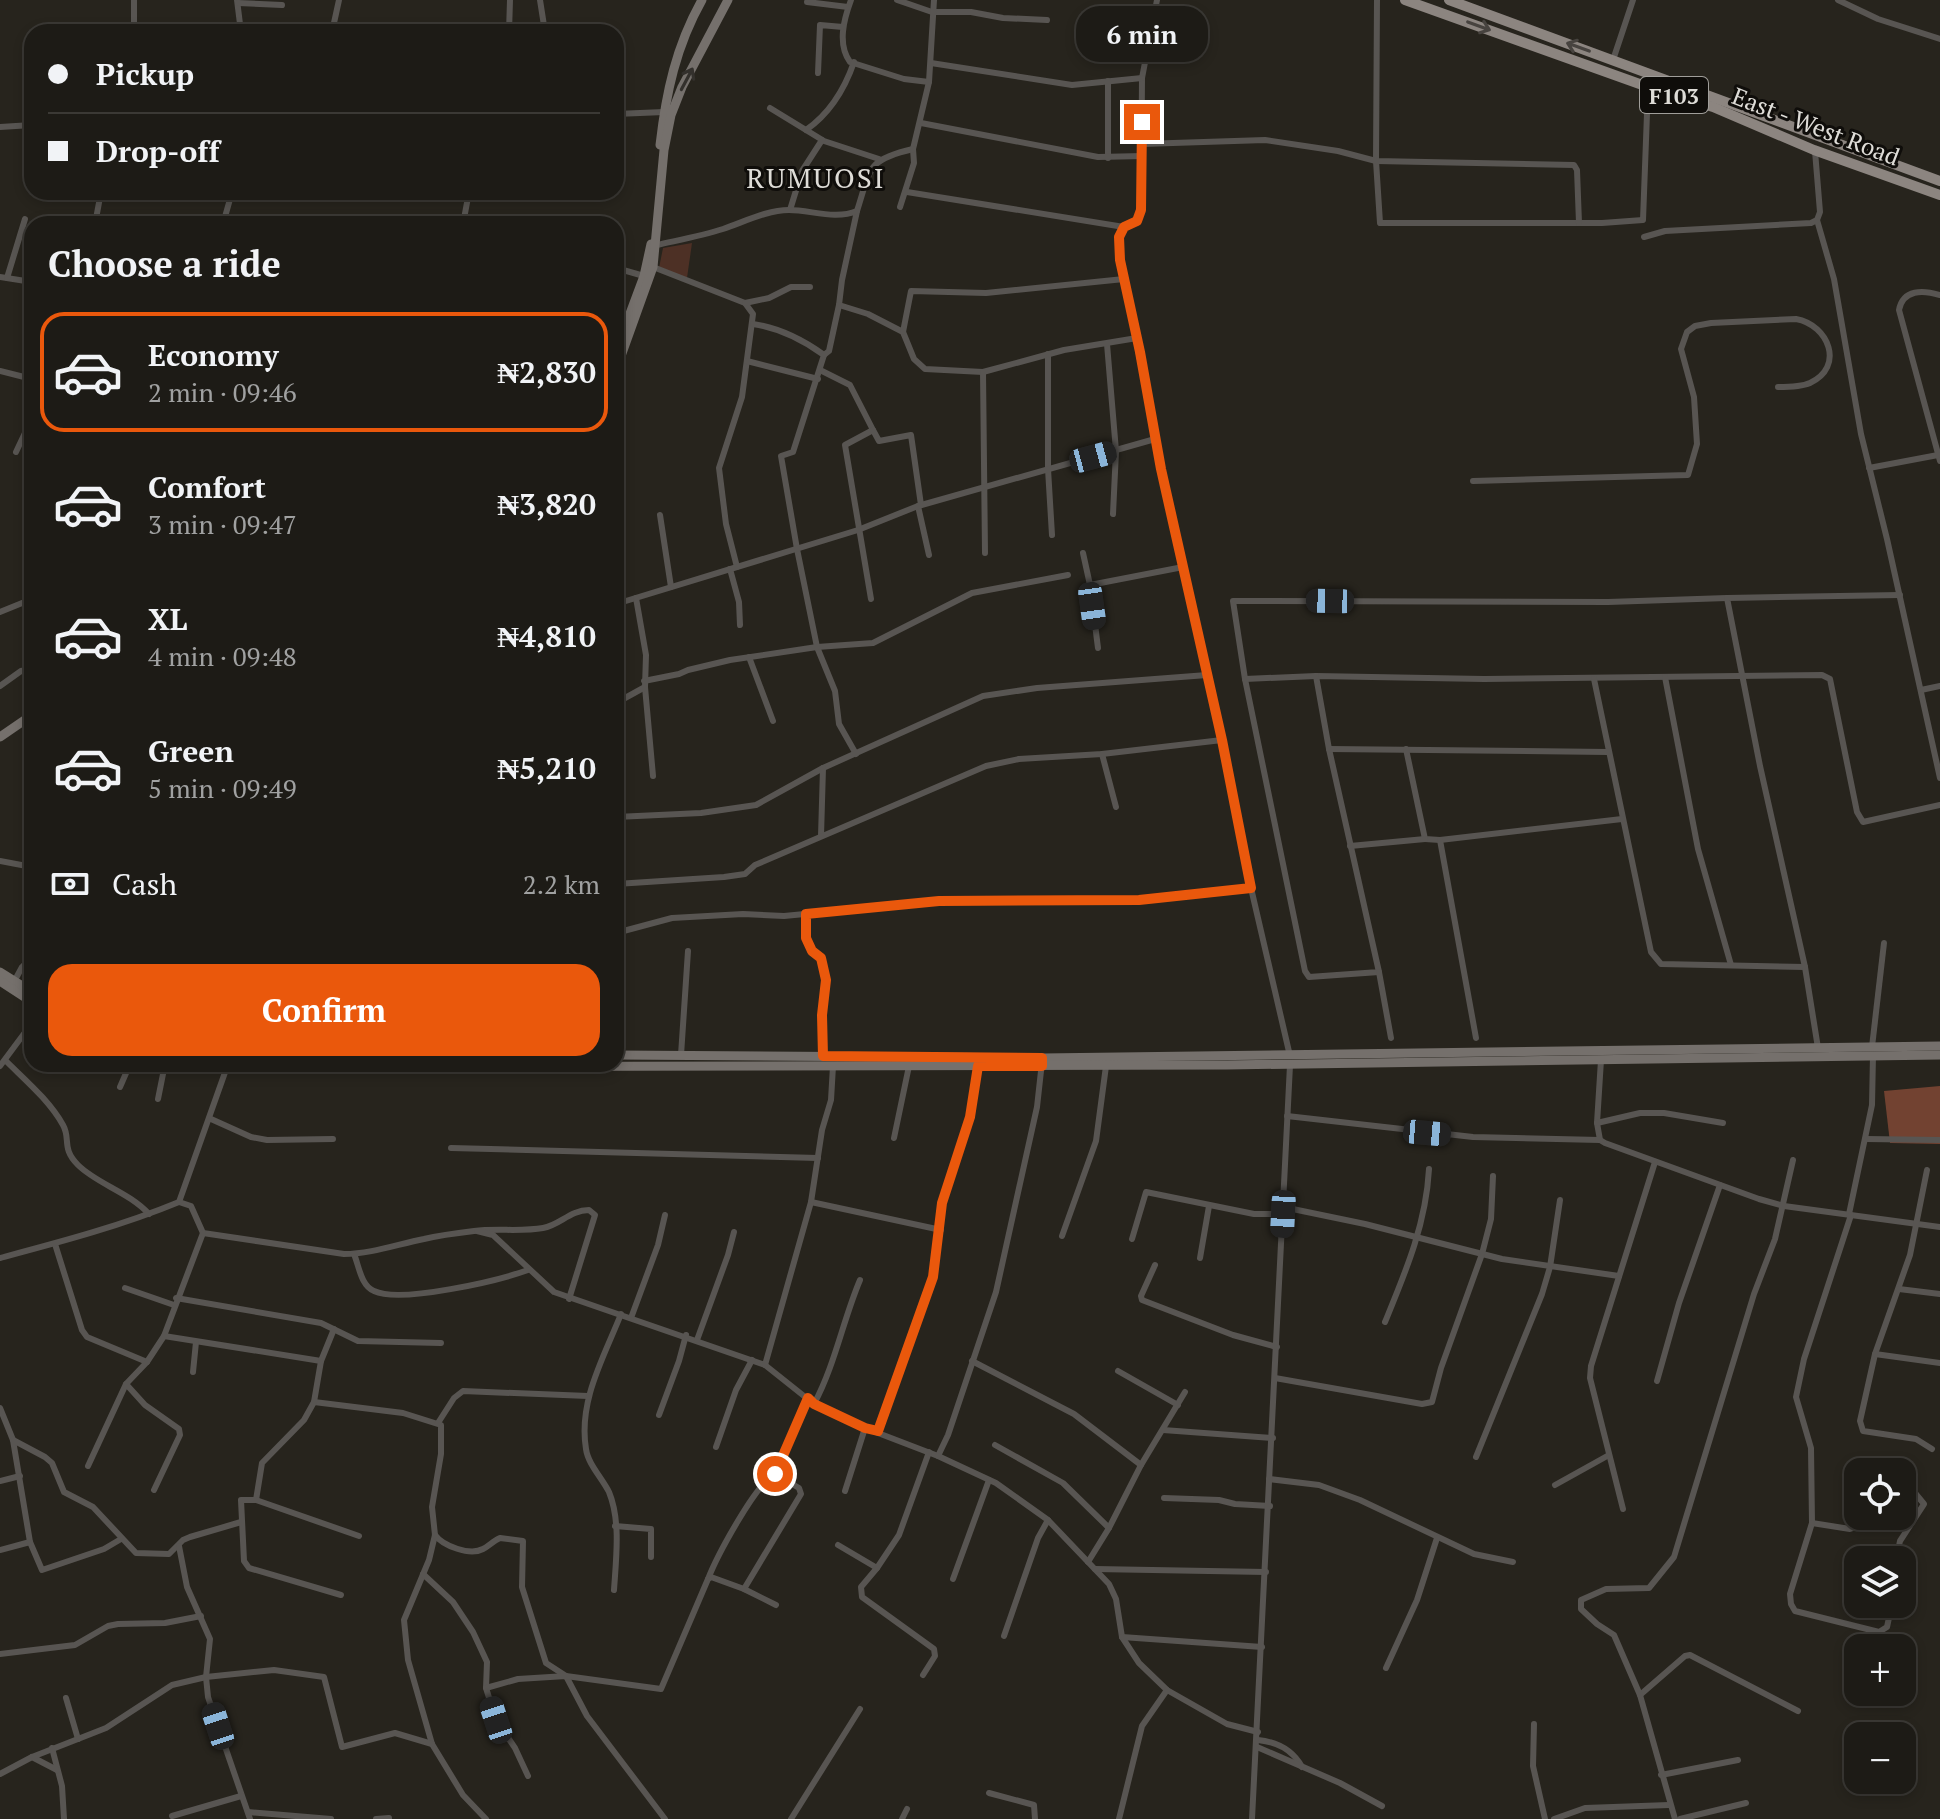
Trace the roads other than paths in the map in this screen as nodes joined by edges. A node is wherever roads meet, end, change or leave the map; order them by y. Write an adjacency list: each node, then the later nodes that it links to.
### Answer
1 (134, 0): 21 (street)
2 (339, 0): 23 (street)
3 (509, 0): 24 (street)
4 (540, 0): 25 (street)
5 (702, 0): 37 (main road)
6 (728, 0): 62 (main road, one-way to 6)
7 (897, 0): 19 (street)
8 (934, 0): 19 (street)
9 (1157, 0): 32 (street)
10 (1377, 0): 50 (street)
11 (1405, 0): 35 (main road, East - West Road / F103, one-way to 35)
12 (1449, 0): 28 (main road, East - West Road / F103, one-way to 12)
13 (1633, 0): 28 (street)
14 (1838, 0): 27 (street)
15 (238, 1): 18 (street); 22 (street)
16 (807, 2): 17 (street)
17 (850, 3): 26 (street)
18 (282, 5)
19 (932, 12): 20 (street); 30 (street)
20 (1047, 20)
21 (134, 24)
22 (240, 24)
23 (334, 24)
24 (509, 24)
25 (544, 24)
26 (843, 27): 29 (street); 31 (street)
27 (1940, 39)
28 (1613, 60): 51 (main road, East - West Road / F103)
29 (854, 62): 34 (street); 42 (street)
30 (931, 63): 33 (street); 34 (street)
31 (818, 73)
32 (1142, 78): 33 (street); 44 (street)
33 (1108, 81): 48 (street)
34 (929, 82): 39 (street)
35 (1648, 87): 46 (main road, East - West Road / F103); 59 (street)
36 (770, 108): 42 (street)
37 (664, 112): 38 (street); 65 (main road)
38 (624, 114)
39 (921, 123): 45 (street); 48 (street)
40 (24, 126): 41 (street)
41 (0, 127)
42 (806, 130): 43 (street)
43 (822, 140): 49 (street); 55 (street)
44 (1142, 144): 47 (street); 50 (street)
45 (913, 149): 49 (street); 52 (street)
46 (1814, 150): 53 (main road, East - West Road / F103); 57 (street)
47 (1143, 156): 48 (street); 60 (street)
48 (1108, 158)
49 (879, 159): 56 (street)
50 (1376, 161): 59 (street); 59 (street)
51 (1940, 181)
52 (907, 192): 54 (street); 60 (street)
53 (1940, 195)
54 (900, 207)
55 (790, 210): 56 (street); 62 (street)
56 (857, 211): 72 (street)
57 (1817, 220): 61 (street); 94 (street)
58 (24, 222): 66 (street)
59 (1579, 223)
60 (1124, 227): 67 (street)
61 (1644, 237)
62 (657, 245): 63 (main road)
63 (653, 267): 71 (street); 78 (main road)
64 (624, 270): 65 (street)
65 (644, 276): 74 (main road)
66 (4, 277): 68 (street)
67 (1124, 279): 75 (street); 76 (street)
68 (24, 281)
69 (810, 287): 71 (street)
70 (1940, 295): 93 (street)
71 (745, 303): 73 (street)
72 (839, 305): 75 (street); 80 (street)
73 (753, 324): 80 (street); 81 (street)
74 (624, 330)
75 (903, 332): 84 (street)
76 (1137, 338): 77 (street); 90 (street)
77 (1107, 344): 79 (street); 91 (street)
78 (624, 348)
79 (1048, 354): 84 (street); 95 (street)
80 (824, 355): 82 (street)
81 (747, 361): 86 (street); 108 (street)
82 (820, 370): 86 (street); 88 (street)
83 (0, 371): 85 (street)
84 (983, 372): 97 (street)
85 (24, 377)
86 (818, 379): 103 (street)
87 (1778, 387): 96 (street)
88 (873, 430): 98 (street); 101 (street)
89 (24, 435): 92 (street)
90 (1155, 439): 91 (street); 107 (street)
91 (1116, 451): 95 (street); 99 (street)
92 (16, 452)
93 (1939, 458): 94 (street)
94 (1869, 468): 112 (street)
95 (1048, 469): 97 (street); 102 (street)
96 (1473, 481)
97 (983, 488): 98 (street); 104 (street)
98 (919, 505): 101 (street); 106 (street)
99 (1113, 514)
100 (660, 515): 111 (street)
101 (858, 530): 103 (street); 115 (street)
102 (1052, 535)
103 (797, 549): 108 (street); 120 (street)
104 (985, 553)
105 (1083, 553): 110 (street)
106 (929, 555)
107 (1183, 567): 110 (street); 124 (street)
108 (733, 568): 111 (street); 119 (street)
109 (1068, 575): 120 (street)
110 (1090, 585): 121 (street)
111 (671, 587): 113 (street)
112 (1900, 595): 114 (street); 133 (street)
113 (636, 598): 117 (street); 130 (street)
114 (1727, 598): 126 (street); 128 (street)
115 (871, 599)
116 (24, 602): 118 (street)
117 (624, 602)
118 (0, 612)
119 (740, 625)
120 (817, 647): 122 (street); 142 (street)
121 (1098, 648)
122 (749, 657): 130 (street); 135 (street)
123 (21, 671): 131 (street)
124 (1207, 675): 138 (street); 142 (street)
125 (1316, 676): 128 (street); 129 (street); 139 (street)
126 (1742, 676): 127 (street); 147 (street); 165 (street)
127 (1665, 677): 129 (street); 164 (street)
128 (1245, 679): 167 (street)
129 (1594, 679): 141 (street)
130 (644, 684): 134 (street); 145 (street)
131 (0, 686)
132 (1940, 686): 133 (street)
133 (1921, 690): 146 (street)
134 (624, 698)
135 (773, 721)
136 (24, 722): 137 (main road)
137 (0, 737)
138 (1222, 740): 143 (street); 158 (street)
139 (1329, 749): 140 (street); 154 (street)
140 (1406, 749): 141 (street); 152 (street)
141 (1608, 752): 150 (street)
142 (856, 754): 144 (street)
143 (1102, 754): 148 (street); 151 (street)
144 (823, 768): 149 (street); 151 (street)
145 (653, 776)
146 (1940, 778)
147 (1940, 805)
148 (1116, 807)
149 (624, 817)
150 (1622, 819): 153 (street); 164 (street)
151 (821, 836): 157 (street)
152 (1425, 839): 153 (street); 154 (street)
153 (1440, 840): 174 (street)
154 (1350, 846): 167 (street)
155 (0, 861): 156 (street)
156 (24, 866)
157 (624, 884)
158 (1251, 888): 159 (street); 182 (street)
159 (806, 914): 160 (street); 181 (street)
160 (624, 931)
161 (1884, 943): 177 (street)
162 (688, 951): 179 (street)
163 (24, 965): 168 (street)
164 (1731, 965): 165 (street)
165 (1805, 967): 176 (street)
166 (0, 972): 168 (main road)
167 (1379, 972): 173 (street)
168 (15, 980): 170 (main road)
169 (0, 981): 171 (main road)
170 (24, 986)
171 (24, 997)
172 (24, 1034): 185 (street)
173 (1391, 1038)
174 (1476, 1038)
175 (1940, 1046): 177 (main road)
176 (1818, 1048): 177 (main road); 182 (main road)
177 (1873, 1051): 180 (main road); 183 (main road); 202 (street)
178 (624, 1055): 179 (main road)
179 (681, 1055): 181 (main road)
180 (1940, 1055)
181 (823, 1056): 184 (main road)
182 (1290, 1060): 183 (main road); 184 (main road); 190 (main road); 196 (street)
183 (1601, 1060): 198 (street)
184 (1042, 1062): 189 (main road); 190 (main road); 259 (street)
185 (3, 1063): 219 (street)
186 (624, 1065): 187 (main road)
187 (833, 1065): 188 (main road); 206 (street)
188 (909, 1066): 189 (main road); 200 (street)
189 (978, 1066): 224 (street)
190 (1106, 1066): 228 (street)
191 (127, 1072): 194 (street)
192 (163, 1072): 195 (street)
193 (226, 1072): 197 (street)
194 (120, 1087)
195 (158, 1099)
196 (1287, 1116): 203 (street); 218 (street)
197 (211, 1119): 201 (street); 214 (street)
198 (1597, 1123): 199 (street); 203 (street)
199 (1723, 1123)
200 (894, 1138)
201 (333, 1139)
202 (1866, 1139): 204 (street); 220 (street)
203 (1600, 1140): 208 (street)
204 (1940, 1140)
205 (451, 1148): 206 (street)
206 (818, 1158): 215 (street)
207 (1793, 1160): 217 (street)
208 (1655, 1162): 212 (street); 239 (street)
209 (1429, 1169): 229 (street)
210 (1927, 1170): 222 (street)
211 (1493, 1176): 233 (street)
212 (1720, 1185): 217 (street); 266 (street)
213 (1560, 1200): 237 (street)
214 (179, 1202): 219 (street); 227 (street)
215 (811, 1202): 224 (street); 262 (street)
216 (1209, 1206): 218 (street); 230 (street); 235 (street)
217 (1784, 1206): 220 (street); 345 (street)
218 (1283, 1210): 229 (street); 255 (street)
219 (149, 1214): 231 (street)
220 (1850, 1214): 222 (street); 308 (street)
221 (665, 1215): 247 (street)
222 (1914, 1225): 223 (street); 242 (street)
223 (1940, 1227)
224 (941, 1230): 279 (street)
225 (477, 1231): 232 (street); 238 (street); 244 (street)
226 (734, 1232): 252 (street)
227 (203, 1233): 232 (street); 245 (street)
228 (1062, 1236)
229 (1417, 1237): 233 (street); 248 (street)
230 (1132, 1239)
231 (55, 1244): 234 (street); 260 (street)
232 (354, 1254): 238 (street)
233 (1482, 1254): 237 (street); 265 (street)
234 (0, 1258)
235 (1200, 1258)
236 (1155, 1265): 255 (street)
237 (1550, 1267): 239 (street); 289 (street)
238 (528, 1270): 244 (street)
239 (1619, 1276): 287 (street)
240 (860, 1280): 272 (street)
241 (125, 1288): 245 (street)
242 (1899, 1289): 243 (street); 256 (street)
243 (1940, 1294)
244 (569, 1299): 246 (street)
245 (175, 1301): 249 (street); 251 (street)
246 (621, 1314): 247 (street); 269 (street)
247 (631, 1318): 250 (street)
248 (1385, 1322)
249 (334, 1329): 254 (street); 258 (street)
250 (686, 1335): 252 (street); 275 (street)
251 (164, 1336): 253 (street); 260 (street)
252 (697, 1340): 257 (street)
253 (196, 1342): 258 (street); 264 (street)
254 (441, 1343)
255 (1277, 1347): 265 (street)
256 (1875, 1354): 261 (street); 285 (street)
257 (752, 1360): 262 (street); 284 (street)
258 (321, 1361): 271 (street)
259 (972, 1361): 288 (street); 290 (street)
260 (147, 1362): 267 (street)
261 (1940, 1363)
262 (765, 1365): 270 (street)
263 (1118, 1371): 273 (street)
264 (193, 1372)
265 (1275, 1378): 281 (street)
266 (1657, 1381)
267 (126, 1384): 291 (street); 298 (street)
268 (1185, 1392): 273 (street)
269 (588, 1396): 276 (street); 309 (street)
270 (808, 1398): 272 (street); 292 (street)
271 (314, 1402): 276 (street); 302 (street)
272 (814, 1404): 277 (street)
273 (1178, 1405): 278 (street)
274 (0, 1408): 282 (street)
275 (659, 1415)
276 (438, 1423): 312 (street)
277 (865, 1428): 279 (street); 299 (street)
278 (1163, 1430): 281 (street); 290 (street)
279 (878, 1431): 286 (street)
280 (0, 1437): 282 (street)
281 (1273, 1438): 294 (street)
282 (12, 1439): 293 (street); 315 (street)
283 (995, 1445): 310 (street)
284 (716, 1447)
285 (1932, 1449)
286 (929, 1452): 288 (street); 323 (street)
287 (1609, 1455): 297 (street); 304 (street)
288 (938, 1456): 295 (street)
289 (1476, 1457)
290 (1141, 1465): 310 (street)
291 (88, 1466)
292 (775, 1474): 327 (street); 329 (street)
293 (20, 1476): 296 (street); 316 (street)
294 (1269, 1479): 303 (street); 314 (street)
295 (989, 1480): 306 (street); 328 (street)
296 (0, 1481)
297 (1555, 1485)
298 (154, 1490)
299 (845, 1491)
300 (1916, 1494): 305 (street)
301 (1164, 1498): 303 (street)
302 (256, 1500): 307 (street); 313 (street)
303 (1270, 1506): 325 (street)
304 (1623, 1509)
305 (1916, 1516)
306 (1048, 1520): 321 (street); 335 (street)
307 (241, 1522): 318 (street); 331 (street)
308 (1812, 1523): 311 (street); 334 (street)
309 (615, 1526): 320 (street); 330 (street)
310 (1109, 1528): 321 (street)
311 (1844, 1528)
312 (435, 1535): 326 (street); 341 (street)
313 (359, 1536)
314 (1437, 1538): 322 (street); 339 (street)
315 (121, 1539): 316 (street); 318 (street)
316 (30, 1542): 319 (street)
317 (838, 1545): 323 (street)
318 (179, 1546): 333 (street)
319 (0, 1550)
320 (651, 1557)
321 (1088, 1562): 324 (street)
322 (1513, 1562)
323 (877, 1568): 340 (street)
324 (1095, 1569): 325 (street); 336 (street)
325 (1266, 1572): 337 (street)
326 (423, 1574): 343 (street); 352 (street)
327 (708, 1579): 329 (street); 341 (street)
328 (953, 1579)
329 (744, 1589): 332 (street)
330 (614, 1590)
331 (341, 1595)
332 (776, 1605)
333 (201, 1616): 338 (street); 342 (street)
334 (1889, 1618)
335 (1004, 1636)
336 (1122, 1637): 337 (street); 344 (street)
337 (1262, 1647): 351 (street)
338 (0, 1654)
339 (1386, 1668)
340 (923, 1675)
341 (566, 1676): 343 (street); 373 (street)
342 (206, 1677): 350 (street); 352 (street); 361 (street)
343 (486, 1688): 359 (street)
344 (1167, 1690): 351 (street); 377 (street)
345 (1640, 1695): 348 (street); 358 (street)
346 (66, 1698): 350 (street)
347 (860, 1709): 374 (street)
348 (1798, 1711)
349 (1534, 1724): 379 (street)
350 (78, 1739): 353 (street)
351 (1258, 1740): 364 (street); 378 (street)
352 (432, 1744): 372 (street)
353 (52, 1748): 354 (street); 356 (street)
354 (32, 1757): 356 (street); 357 (street)
355 (1738, 1760): 358 (street)
356 (57, 1770): 369 (street)
357 (0, 1774)
358 (1661, 1775): 363 (street)
359 (528, 1776)
360 (989, 1793): 376 (street)
361 (241, 1796): 366 (street); 367 (street)
362 (1746, 1803): 381 (street)
363 (1669, 1805): 380 (street); 381 (street)
364 (1382, 1806)
365 (907, 1809): 375 (street)
366 (172, 1816)
367 (249, 1816): 370 (street)
368 (389, 1818): 371 (street)
369 (64, 1819)
370 (331, 1819)
371 (376, 1819)
372 (486, 1819)
373 (665, 1819)
374 (791, 1819)
375 (902, 1819)
376 (1035, 1819)
377 (1119, 1819)
378 (1252, 1819)
379 (1545, 1819)
380 (1554, 1819)
381 (1677, 1819)

